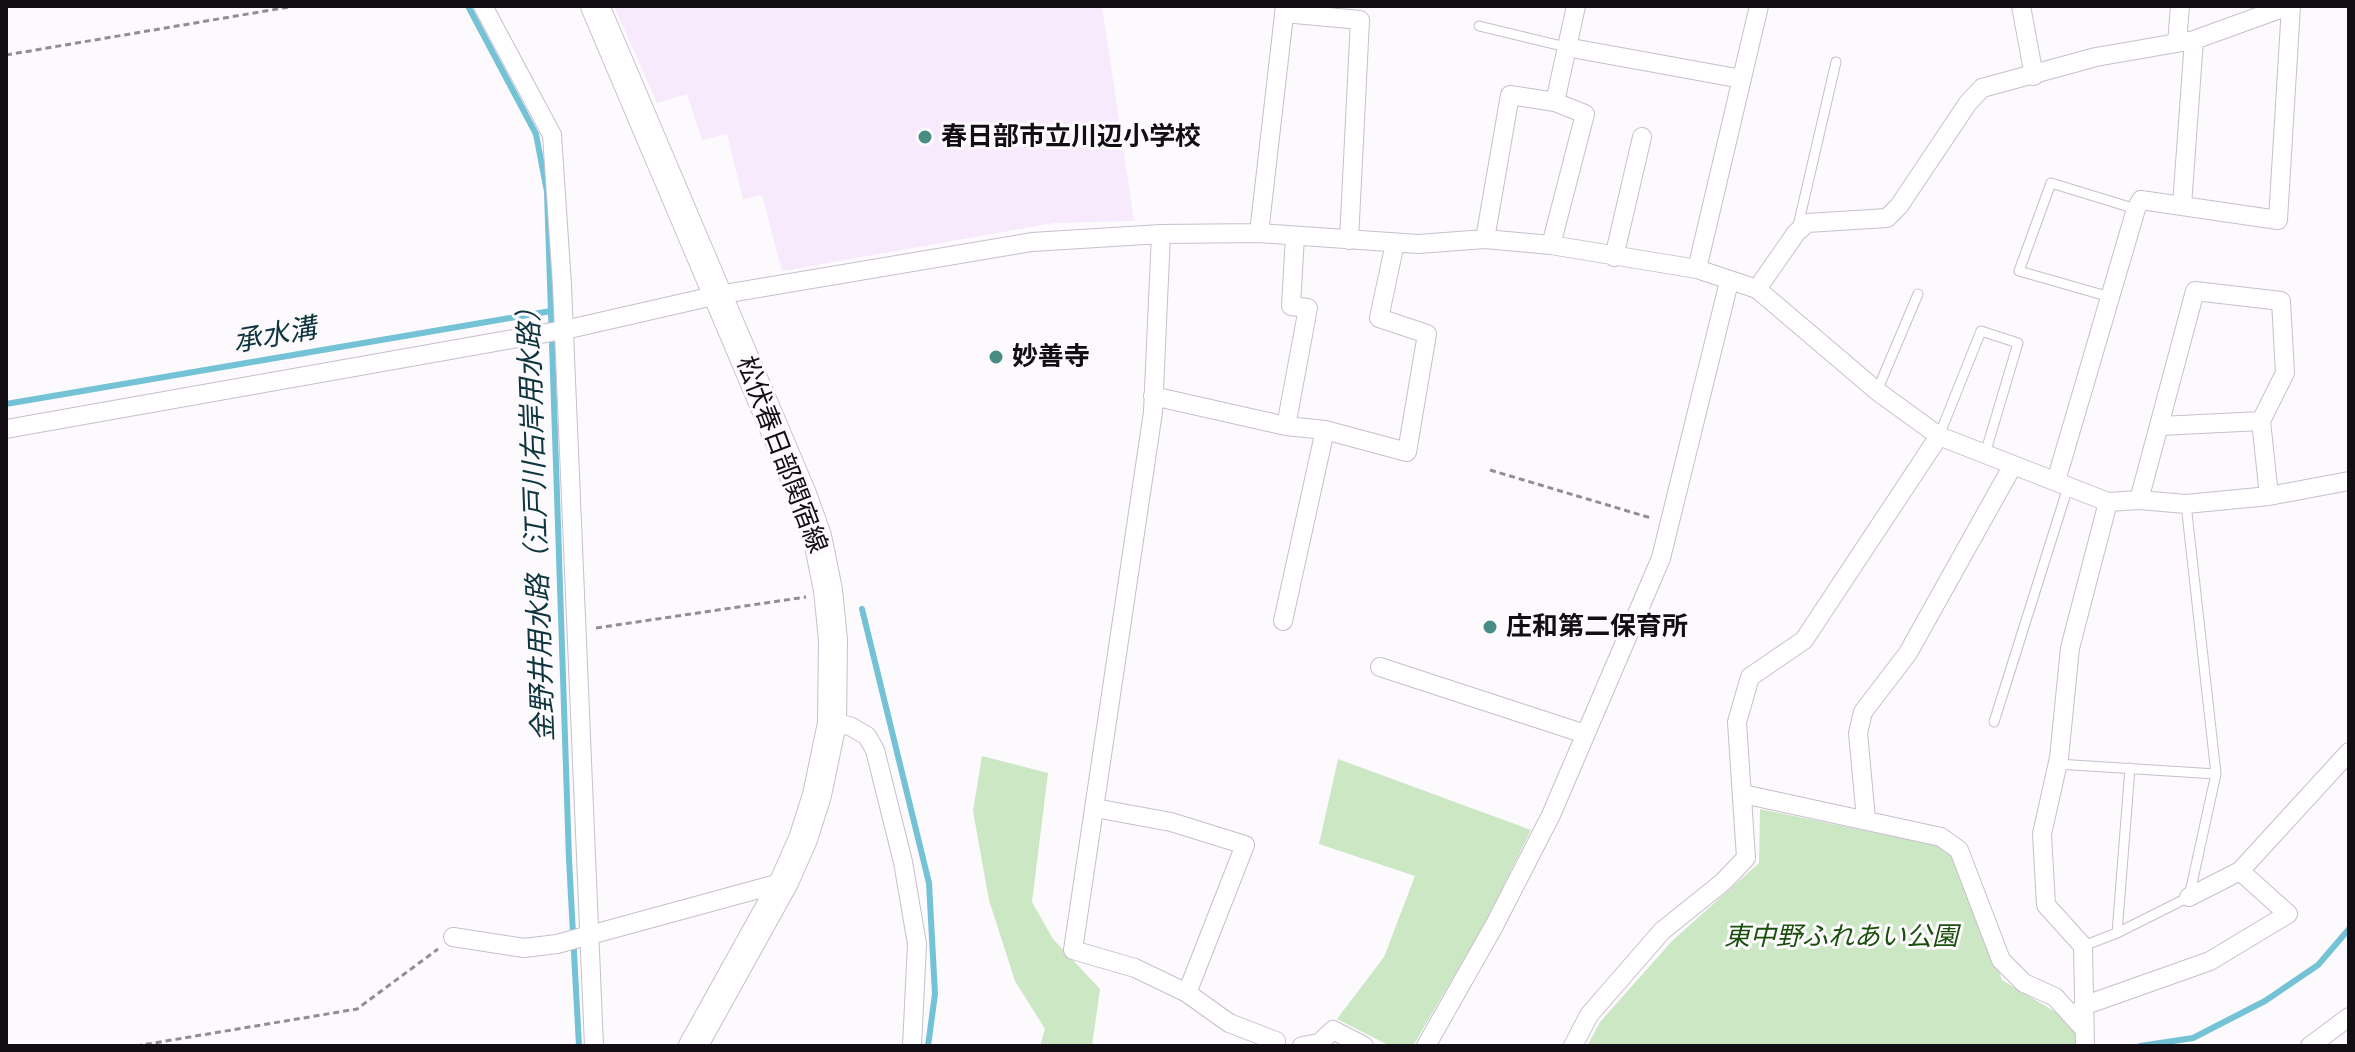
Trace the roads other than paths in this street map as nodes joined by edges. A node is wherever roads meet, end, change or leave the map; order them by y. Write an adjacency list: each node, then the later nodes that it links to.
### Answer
1 (483, 6): 35 (street)
2 (595, 6): 33 (main road, 松伏春日部関宿線)
3 (1759, 6): 15 (street)
4 (2021, 6): 14 (street)
5 (2180, 6): 11 (street)
6 (2290, 6): 9 (street); 18 (street)
7 (1570, 8): 12 (street)
8 (1284, 10): 20 (street); 25 (street)
9 (2258, 11): 11 (street)
10 (1479, 26): 12 (lane)
11 (2185, 42): 14 (street); 18 (street)
12 (1566, 47): 15 (street); 16 (street)
13 (1836, 62): 21 (lane)
14 (2034, 76): 21 (street)
15 (1742, 79): 29 (street)
16 (1555, 102): 24 (street); 27 (street)
17 (1642, 137): 28 (street)
18 (2182, 205): 19 (street)
19 (2136, 209): 34 (street); 34 (lane)
20 (1259, 233): 22 (street); 23 (street)
21 (1796, 233): 31 (street)
22 (1161, 234): 33 (street); 37 (street)
23 (1295, 236): 25 (street); 39 (street)
24 (1485, 239): 26 (street); 27 (street)
25 (1349, 240): 26 (street)
26 (1395, 243): 42 (street)
27 (1551, 245): 28 (street)
28 (1614, 257): 29 (street)
29 (1697, 269): 30 (street)
30 (1729, 282): 31 (street); 56 (street)
31 (1757, 289): 36 (street)
32 (1918, 294): 36 (lane)
33 (718, 295): 35 (street); 55 (main road, 松伏春日部関宿線)
34 (2110, 297): 47 (street)
35 (562, 330): 41 (street); 68 (street)
36 (1877, 391): 43 (street)
37 (1153, 396): 39 (street); 62 (street)
38 (2261, 421): 40 (street); 40 (street); 48 (street)
39 (1286, 426): 42 (street)
40 (2160, 426): 49 (street)
41 (6, 429)
42 (1325, 430): 52 (street)
43 (1939, 436): 44 (street); 44 (lane); 61 (street)
44 (1984, 455): 45 (street)
45 (2013, 465): 47 (street); 63 (street)
46 (2349, 481): 48 (street)
47 (2062, 484): 50 (street); 54 (lane)
48 (2269, 496): 51 (street)
49 (2139, 500): 50 (street); 51 (street)
50 (2108, 502): 58 (street)
51 (2186, 504): 60 (lane)
52 (1283, 621)
53 (1380, 667): 56 (street)
54 (1994, 722)
55 (832, 723): 65 (main road, 松伏春日部関宿線); 78 (street)
56 (1585, 734): 81 (street)
57 (2349, 752): 64 (street)
58 (2057, 764): 59 (lane); 70 (street)
59 (2130, 768): 60 (lane); 67 (lane)
60 (2216, 774): 66 (lane)
61 (1743, 794): 63 (street); 82 (street)
62 (1095, 808): 71 (street); 71 (street)
63 (1866, 819): 74 (street)
64 (2240, 871): 66 (street); 72 (street)
65 (784, 882): 68 (street); 77 (main road, 松伏春日部関宿線)
66 (2189, 897): 67 (lane)
67 (2117, 933): 70 (lane)
68 (587, 936): 69 (street); 76 (street)
69 (453, 937)
70 (2083, 946): 72 (street)
71 (1187, 993): 75 (street)
72 (2083, 1006): 74 (street)
73 (2349, 1017): 83 (street)
74 (2084, 1037)
75 (1281, 1044)
76 (594, 1046)
77 (693, 1046)
78 (912, 1046)
79 (1302, 1046): 80 (street)
80 (1364, 1046)
81 (1426, 1046)
82 (1573, 1046)
83 (2310, 1046)

